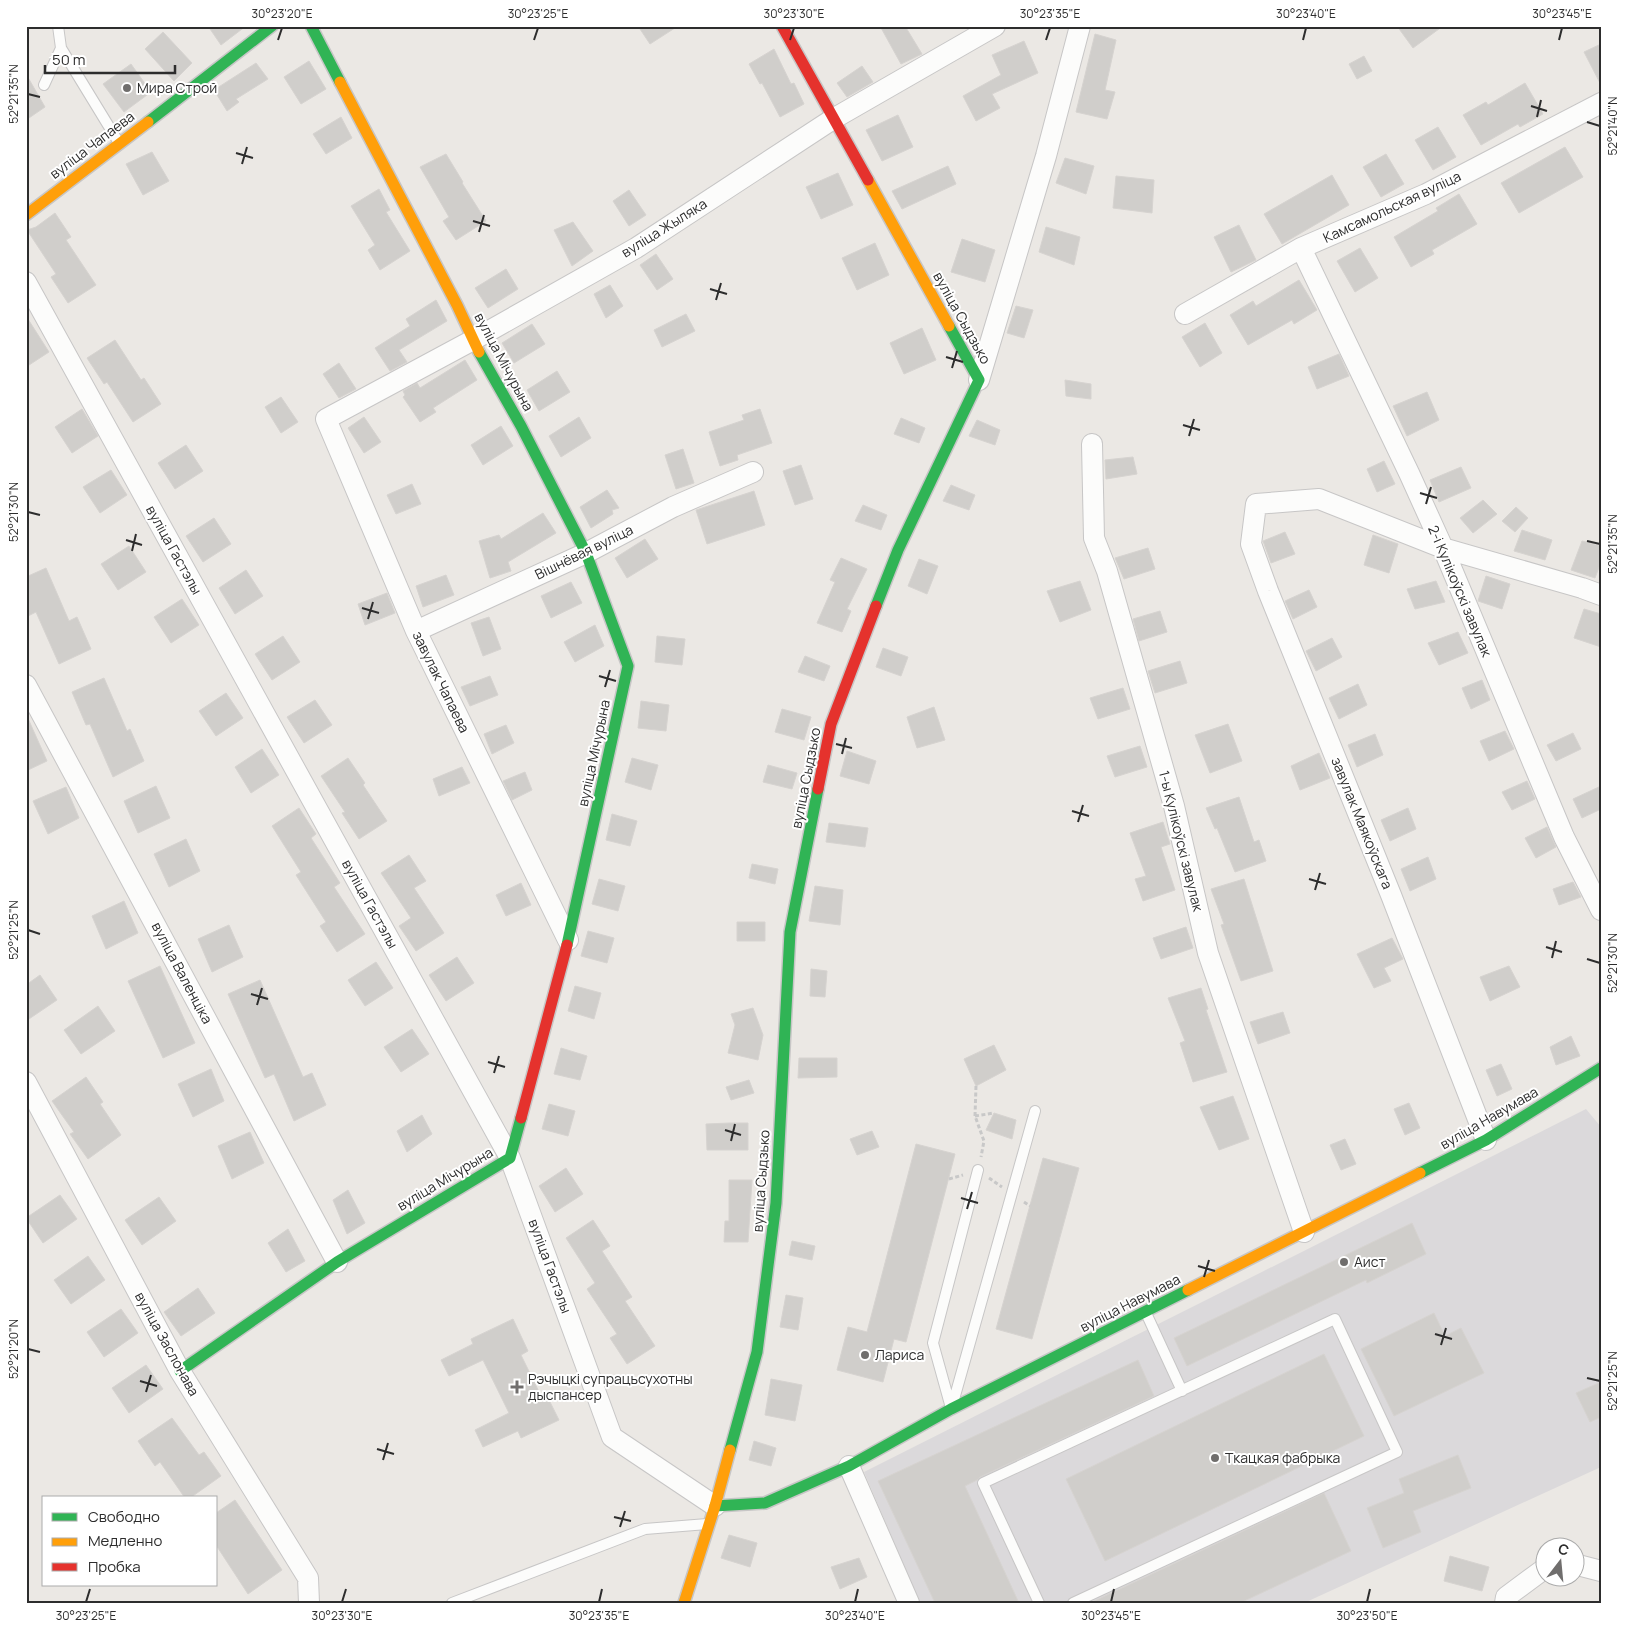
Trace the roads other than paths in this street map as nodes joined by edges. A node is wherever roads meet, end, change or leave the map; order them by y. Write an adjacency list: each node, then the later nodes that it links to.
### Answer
1 (58, 26): 7 (lane)
2 (272, 26): 11 (street, вуліца Чапаева)
3 (311, 26): 16 (street, вуліца Мічурына)
4 (782, 26): 10 (street, вуліца Сыдзько)
5 (995, 26): 10 (street, вуліца Жыляка)
6 (1080, 26): 17 (street)
7 (61, 48): 8 (lane); 11 (lane)
8 (44, 85)
9 (1601, 103): 13 (street, Камсамольская вуліца)
10 (833, 119): 16 (street, вуліца Жыляка); 17 (street, вуліца Сыдзько)
11 (119, 143): 12 (street, вуліца Чапаева)
12 (26, 215)
13 (1301, 248): 15 (street, Камсамольская вуліца); 21 (street, 2-і Кулікоўскі завулак)
14 (26, 282): 32 (street, вуліца Гастэлы)
15 (1185, 314)
16 (473, 340): 18 (street, вуліца Жыляка); 22 (street, вуліца Мічурына)
17 (980, 380): 41 (street, вуліца Сыдзько)
18 (326, 419): 24 (street, завулак Чапаева)
19 (1092, 444): 34 (street, 1-ы Кулікоўскі завулак)
20 (753, 472): 22 (street, Вішнёвая вуліца)
21 (1443, 548): 23 (street); 26 (street, 2-і Кулікоўскі завулак); 31 (street, завулак Маякоўскага)
22 (586, 553): 24 (street, Вішнёвая вуліца); 27 (street, вуліца Мічурына)
23 (1601, 595)
24 (416, 631): 27 (street, завулак Чапаева)
25 (26, 685): 35 (street, вуліца Валенціка)
26 (1601, 910)
27 (568, 940): 32 (street, вуліца Мічурына)
28 (1601, 1068): 31 (street, вуліца Навумава)
29 (26, 1082): 37 (street, вуліца Заслонава)
30 (1036, 1111): 39 (lane)
31 (1486, 1140): 34 (street, вуліца Навумава)
32 (510, 1158): 35 (street, вуліца Мічурына); 41 (street, вуліца Гастэлы)
33 (978, 1170): 39 (lane)
34 (1304, 1232): 36 (street, вуліца Навумава)
35 (337, 1262): 37 (street, вуліца Мічурына)
36 (1145, 1312): 38 (lane); 39 (street, вуліца Навумава)
37 (180, 1371): 45 (street, вуліца Заслонава)
38 (1182, 1391): 49 (lane); 50 (lane)
39 (951, 1409): 40 (street, вуліца Навумава)
40 (849, 1466): 41 (street, вуліца Навумава); 48 (street)
41 (712, 1515): 46 (lane); 47 (street, вуліца Сыдзько)
42 (1584, 1567): 43 (street)
43 (1601, 1571)
44 (1534, 1576): 51 (street)
45 (309, 1603)
46 (452, 1603)
47 (684, 1603)
48 (909, 1603)
49 (1040, 1603)
50 (1073, 1603)
51 (1505, 1603)

